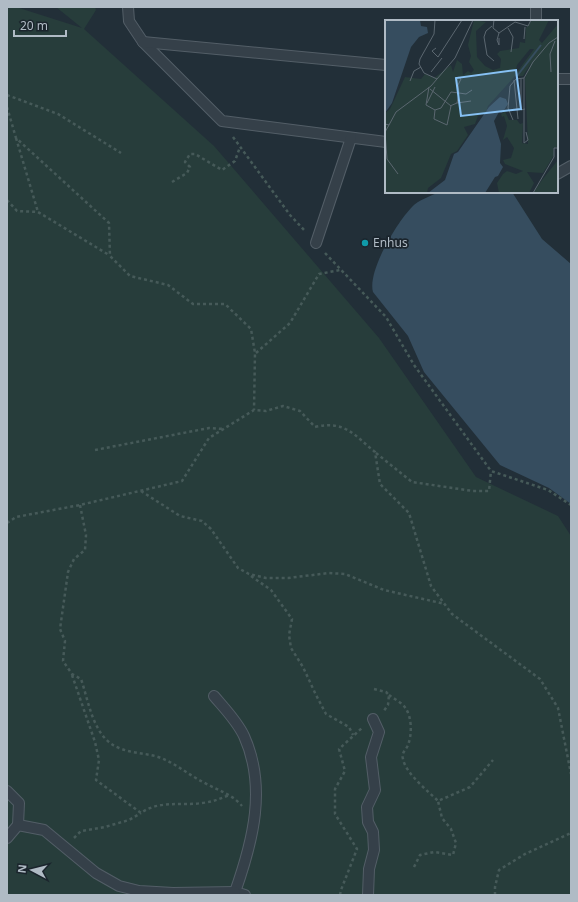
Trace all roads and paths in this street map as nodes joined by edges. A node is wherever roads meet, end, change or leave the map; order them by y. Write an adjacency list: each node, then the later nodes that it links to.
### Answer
1 (128, 7): 4 (lane)
2 (536, 7): 3 (lane)
3 (536, 20)
4 (142, 42): 5 (lane); 10 (lane)
5 (385, 65)
6 (558, 79): 7 (lane)
7 (571, 80)
8 (7, 95): 15 (path)
9 (7, 106): 11 (path)
10 (222, 121): 12 (lane); 14 (path)
11 (16, 138): 20 (path); 22 (path)
12 (351, 138): 13 (lane); 21 (lane)
13 (385, 142)
14 (240, 146): 18 (path); 21 (path)
15 (121, 153)
16 (571, 166): 17 (lane)
17 (558, 173)
18 (172, 182)
19 (7, 200): 20 (path)
20 (38, 212): 22 (path)
21 (316, 243): 23 (path)
22 (110, 256): 24 (path)
23 (340, 270): 24 (path); 29 (path)
24 (255, 353): 25 (path)
25 (254, 410): 26 (path); 28 (path)
26 (224, 429): 27 (path); 30 (path)
27 (95, 450)
28 (375, 452): 29 (path); 35 (path)
29 (491, 471): 32 (path)
30 (141, 490): 31 (path); 34 (path)
31 (80, 505): 33 (path); 36 (path)
32 (571, 506)
33 (7, 523)
34 (249, 574): 35 (path); 41 (path)
35 (445, 604): 43 (path)
36 (72, 674): 45 (path); 47 (path)
37 (374, 689): 38 (path)
38 (388, 695): 40 (path); 46 (path)
39 (214, 696): 48 (lane)
40 (373, 719): 41 (path); 56 (lane)
41 (353, 735): 55 (path)
42 (493, 760): 46 (path)
43 (571, 774)
44 (7, 791): 49 (lane)
45 (229, 795): 47 (path); 48 (path)
46 (438, 801): 53 (path)
47 (141, 813): 52 (path)
48 (254, 822): 54 (lane)
49 (18, 825): 51 (lane); 52 (lane)
50 (571, 833): 57 (path)
51 (7, 838)
52 (66, 847): 54 (lane)
53 (414, 867)
54 (238, 894)
55 (340, 895)
56 (368, 895)
57 (495, 895)

